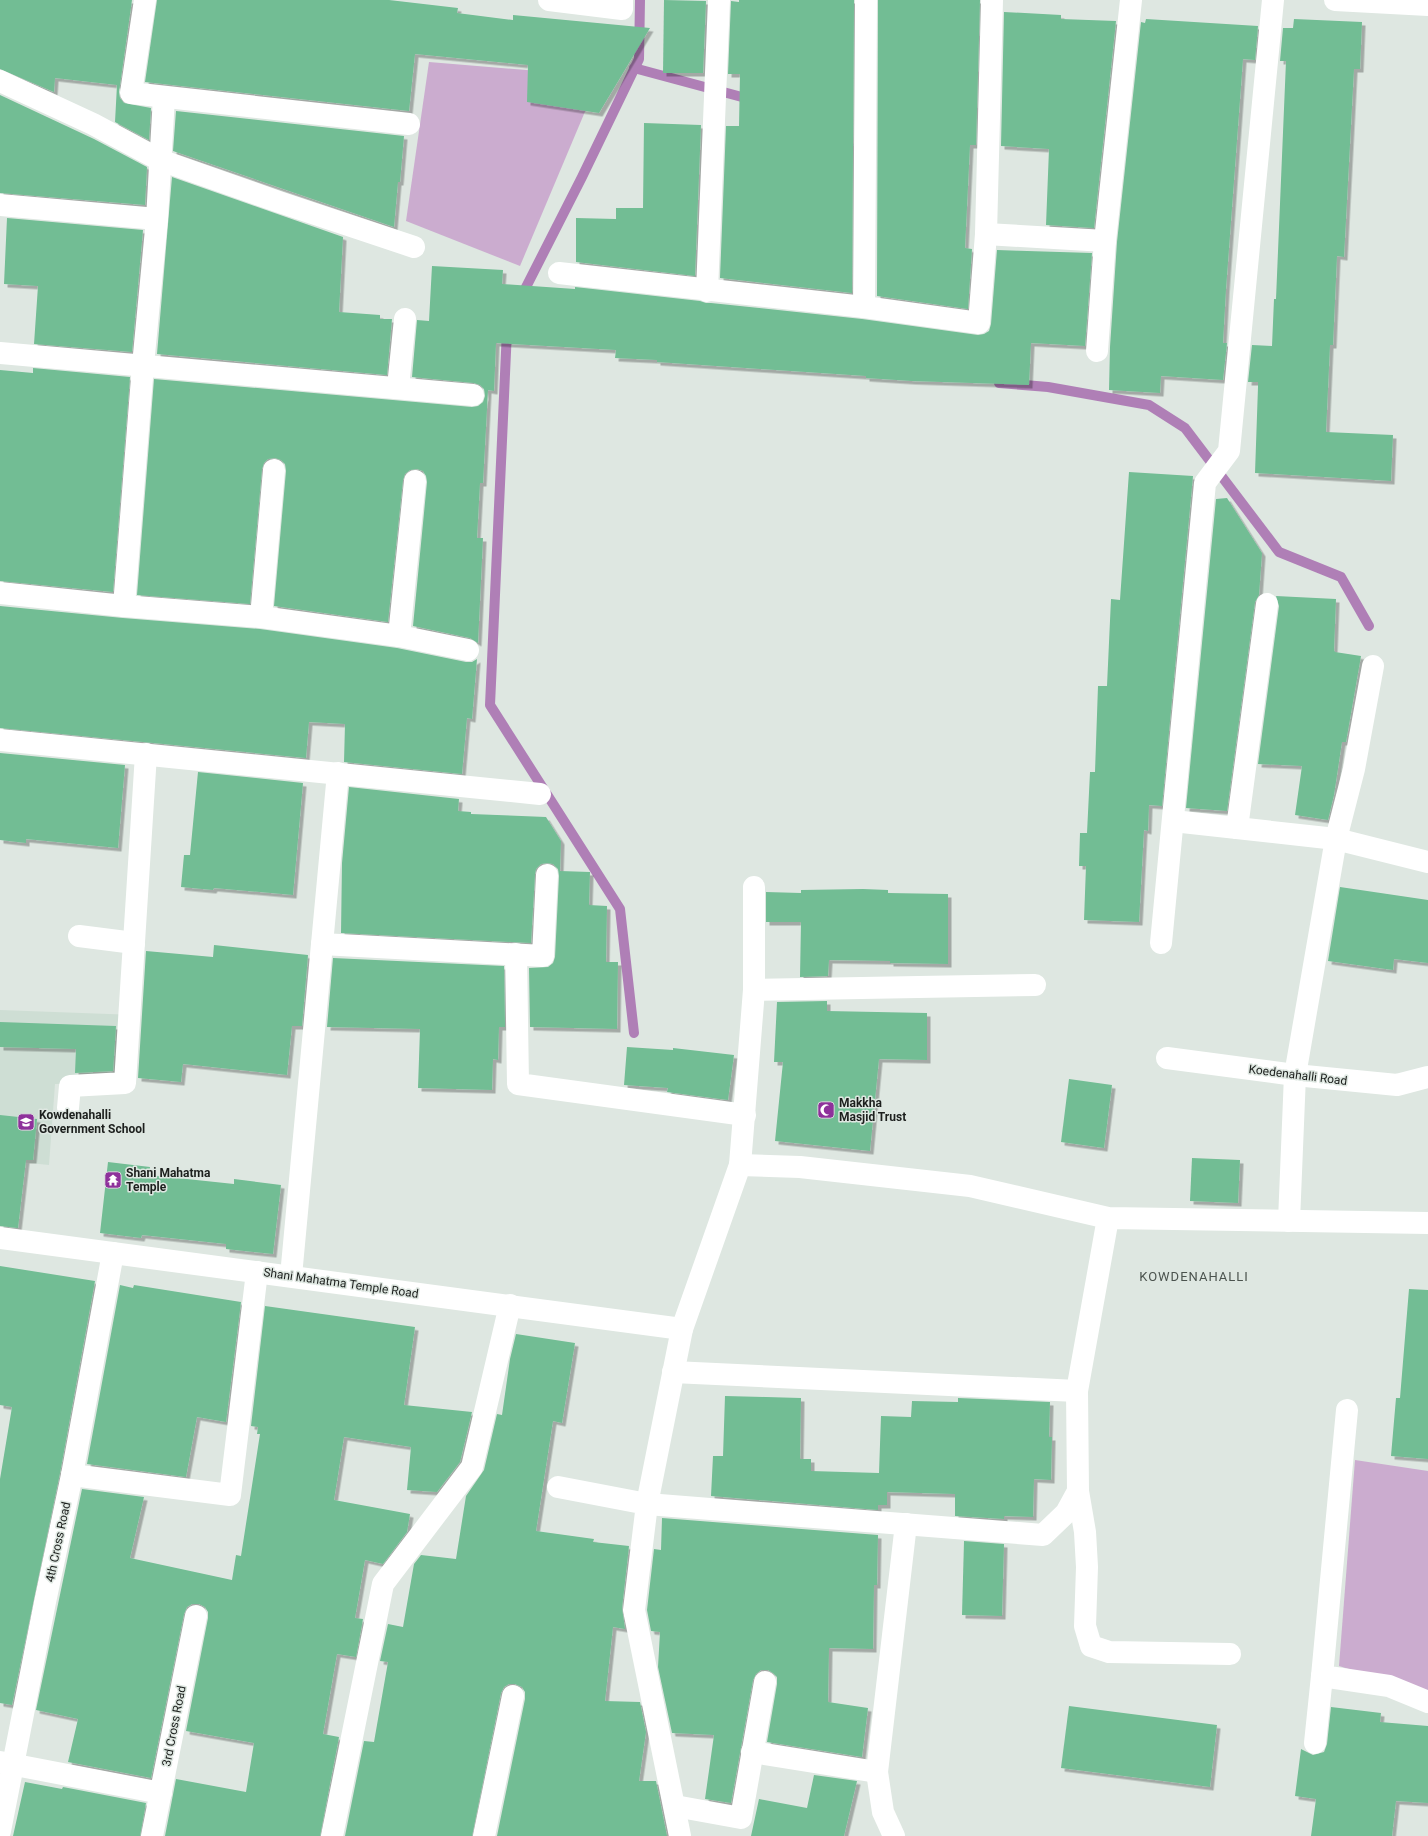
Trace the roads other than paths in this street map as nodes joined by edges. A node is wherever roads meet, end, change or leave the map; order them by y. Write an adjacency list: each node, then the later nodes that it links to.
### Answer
1 (146, 0): 12 (street)
2 (549, 0): 3 (street)
3 (622, 0)
4 (719, 0): 21 (street)
5 (866, 0): 22 (street)
6 (992, 0): 17 (street)
7 (1131, 0): 18 (street)
8 (1273, 0): 42 (street)
9 (1335, 0): 10 (street)
10 (1428, 5)
11 (0, 81): 14 (street)
12 (164, 97): 13 (street); 14 (street)
13 (409, 124)
14 (160, 160): 16 (street); 19 (street)
15 (0, 205): 16 (street)
16 (157, 220): 26 (street)
17 (986, 234): 18 (street); 22 (street)
18 (1105, 241): 24 (street)
19 (414, 247)
20 (559, 273): 21 (street)
21 (707, 291): 22 (street)
22 (864, 307)
23 (405, 320): 27 (street)
24 (1097, 351)
25 (0, 353): 26 (street)
26 (143, 365): 27 (street); 33 (street)
27 (398, 387): 28 (street)
28 (473, 395)
29 (274, 470): 34 (street)
30 (415, 481): 35 (street)
31 (0, 593): 33 (street)
32 (1267, 604): 43 (street)
33 (124, 606): 34 (street)
34 (262, 617): 35 (street)
35 (399, 636): 36 (street)
36 (468, 650)
37 (1373, 666): 44 (street)
38 (0, 740): 39 (street)
39 (146, 754): 40 (street); 49 (street)
40 (338, 773): 41 (street); 51 (street)
41 (540, 794)
42 (1173, 821): 43 (street); 50 (street)
43 (1237, 828): 44 (street)
44 (1336, 839): 45 (street); 56 (street)
45 (1428, 862)
46 (547, 875): 52 (street)
47 (754, 888): 54 (street)
48 (79, 936): 49 (street)
49 (134, 943): 58 (street)
50 (1161, 943)
51 (322, 944): 52 (street); 67 (street)
52 (516, 954): 59 (street)
53 (1035, 985): 54 (street)
54 (754, 990): 59 (street)
55 (1167, 1058): 56 (street, Koedenahalli Road)
56 (1295, 1075): 57 (street, Koedenahalli Road); 62 (street)
57 (1428, 1077)
58 (68, 1108)
59 (745, 1115): 60 (street)
60 (740, 1165): 61 (street); 69 (street)
61 (1108, 1218): 62 (street); 71 (street)
62 (1289, 1221): 63 (street)
63 (1428, 1223)
64 (0, 1238): 65 (street, Shani Mahatma Temple Road)
65 (113, 1253): 66 (street, Shani Mahatma Temple Road); 73 (street, 4th Cross Road)
66 (257, 1272): 67 (street, Shani Mahatma Temple Road); 73 (street)
67 (291, 1276): 68 (street, Shani Mahatma Temple Road)
68 (510, 1305): 69 (street, Shani Mahatma Temple Road); 92 (street)
69 (682, 1329): 70 (street)
70 (673, 1372): 71 (street); 76 (street)
71 (1077, 1391): 75 (street)
72 (1347, 1410): 80 (street)
73 (72, 1475): 86 (street, 4th Cross Road)
74 (558, 1487): 76 (street)
75 (1078, 1491): 77 (street); 79 (street)
76 (647, 1504): 77 (street); 89 (street)
77 (906, 1524): 87 (street)
78 (196, 1616): 88 (street, 3rd Cross Road)
79 (1230, 1654)
80 (1322, 1676): 83 (street); 84 (street)
81 (765, 1682): 85 (street)
82 (513, 1696): 93 (street)
83 (1428, 1702)
84 (1315, 1742)
85 (752, 1752): 87 (street); 89 (street)
86 (7, 1763): 88 (street); 90 (street, 4th Cross Road)
87 (877, 1772): 95 (street)
88 (161, 1793): 91 (street, 3rd Cross Road)
89 (675, 1806): 94 (street)
90 (0, 1831)
91 (152, 1836)
92 (332, 1836)
93 (484, 1836)
94 (680, 1836)
95 (894, 1836)

